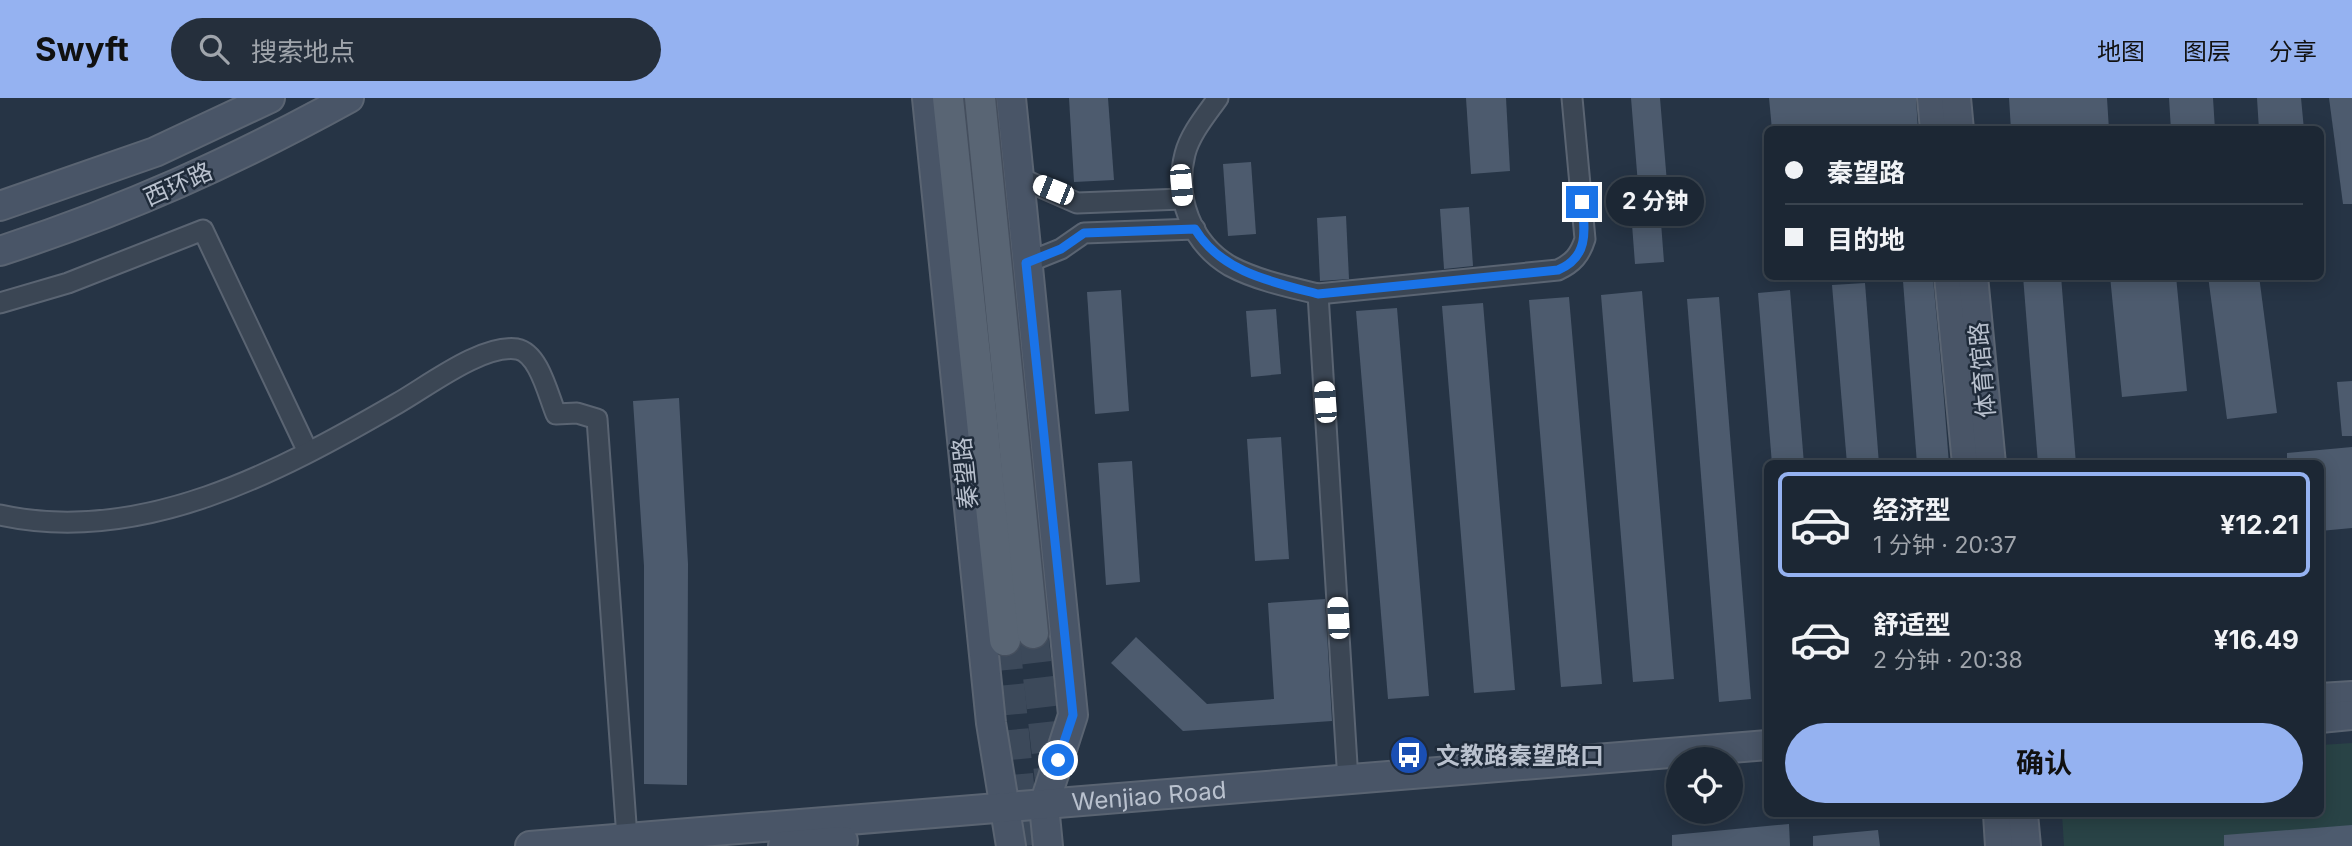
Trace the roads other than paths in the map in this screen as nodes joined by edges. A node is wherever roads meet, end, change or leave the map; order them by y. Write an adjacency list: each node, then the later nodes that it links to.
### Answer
1 (270, 98): 15 (main road, 西环路)
2 (349, 98): 17 (main road, 西环路)
3 (927, 98): 41 (main road, 秦望路)
4 (948, 98): 28 (main road, 秦望路)
5 (980, 98): 27 (main road)
6 (1011, 98): 13 (main road)
7 (1218, 98): 14 (street)
8 (1572, 98): 21 (street)
9 (1932, 98): 11 (main road)
10 (1956, 98): 12 (main road)
11 (1935, 126)
12 (1959, 126)
13 (1018, 177): 14 (street); 18 (main road)
14 (1182, 199): 16 (street)
15 (0, 206)
16 (1195, 229): 18 (street); 21 (street)
17 (0, 251)
18 (1026, 263): 40 (main road)
19 (1949, 280): 24 (main road, 体育馆路)
20 (1973, 280): 25 (main road, 体育馆路)
21 (1318, 294): 37 (street)
22 (0, 303): 23 (street)
23 (308, 452): 26 (street); 42 (street)
24 (1967, 460)
25 (1992, 460)
26 (0, 515)
27 (1033, 633)
28 (1004, 640)
29 (2352, 696): 30 (main road)
30 (2324, 698)
31 (2352, 715): 32 (main road)
32 (2324, 718)
33 (1764, 745): 37 (main road, Wenjiao Road)
34 (1764, 763): 35 (main road)
35 (1743, 765)
36 (1666, 772): 40 (main road, Wenjiao Road)
37 (1348, 781): 40 (main road, Wenjiao Road)
38 (1998, 817): 46 (main road)
39 (2023, 817): 47 (main road)
40 (1046, 825): 41 (main road, Wenjiao Road); 45 (main road)
41 (1005, 832): 42 (main road, Wenjiao Road); 44 (main road, Wenjiao Road)
42 (627, 838): 43 (main road, Wenjiao Road)
43 (530, 846)
44 (783, 846)
45 (1066, 846)
46 (2000, 846)
47 (2026, 846)

